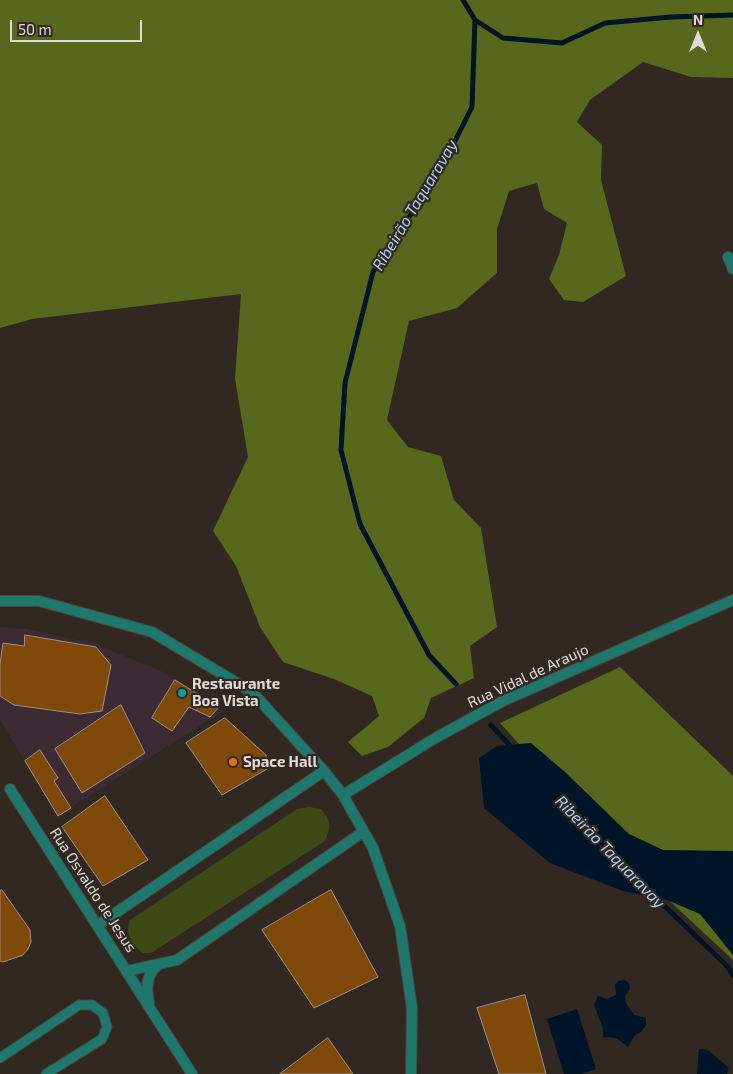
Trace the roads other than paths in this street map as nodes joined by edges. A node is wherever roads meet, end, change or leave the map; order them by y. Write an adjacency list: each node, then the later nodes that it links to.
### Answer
1 (728, 258): 2 (street)
2 (733, 268)
3 (733, 600): 7 (street, Rua Vidal de Araujo)
4 (0, 601): 5 (street)
5 (324, 771): 7 (street); 9 (street)
6 (10, 788): 9 (street, Rua Osvaldo de Jesus)
7 (343, 795): 8 (street)
8 (364, 832): 10 (street); 16 (street)
9 (98, 926): 11 (street, Rua Osvaldo de Jesus)
10 (158, 964): 11 (street); 12 (street, Rua Osvaldo de Jesus)
11 (126, 971): 12 (street, Rua Osvaldo de Jesus)
12 (150, 1009): 15 (street, Rua Osvaldo de Jesus)
13 (0, 1058): 14 (lane)
14 (46, 1074)
15 (192, 1074)
16 (411, 1074)

